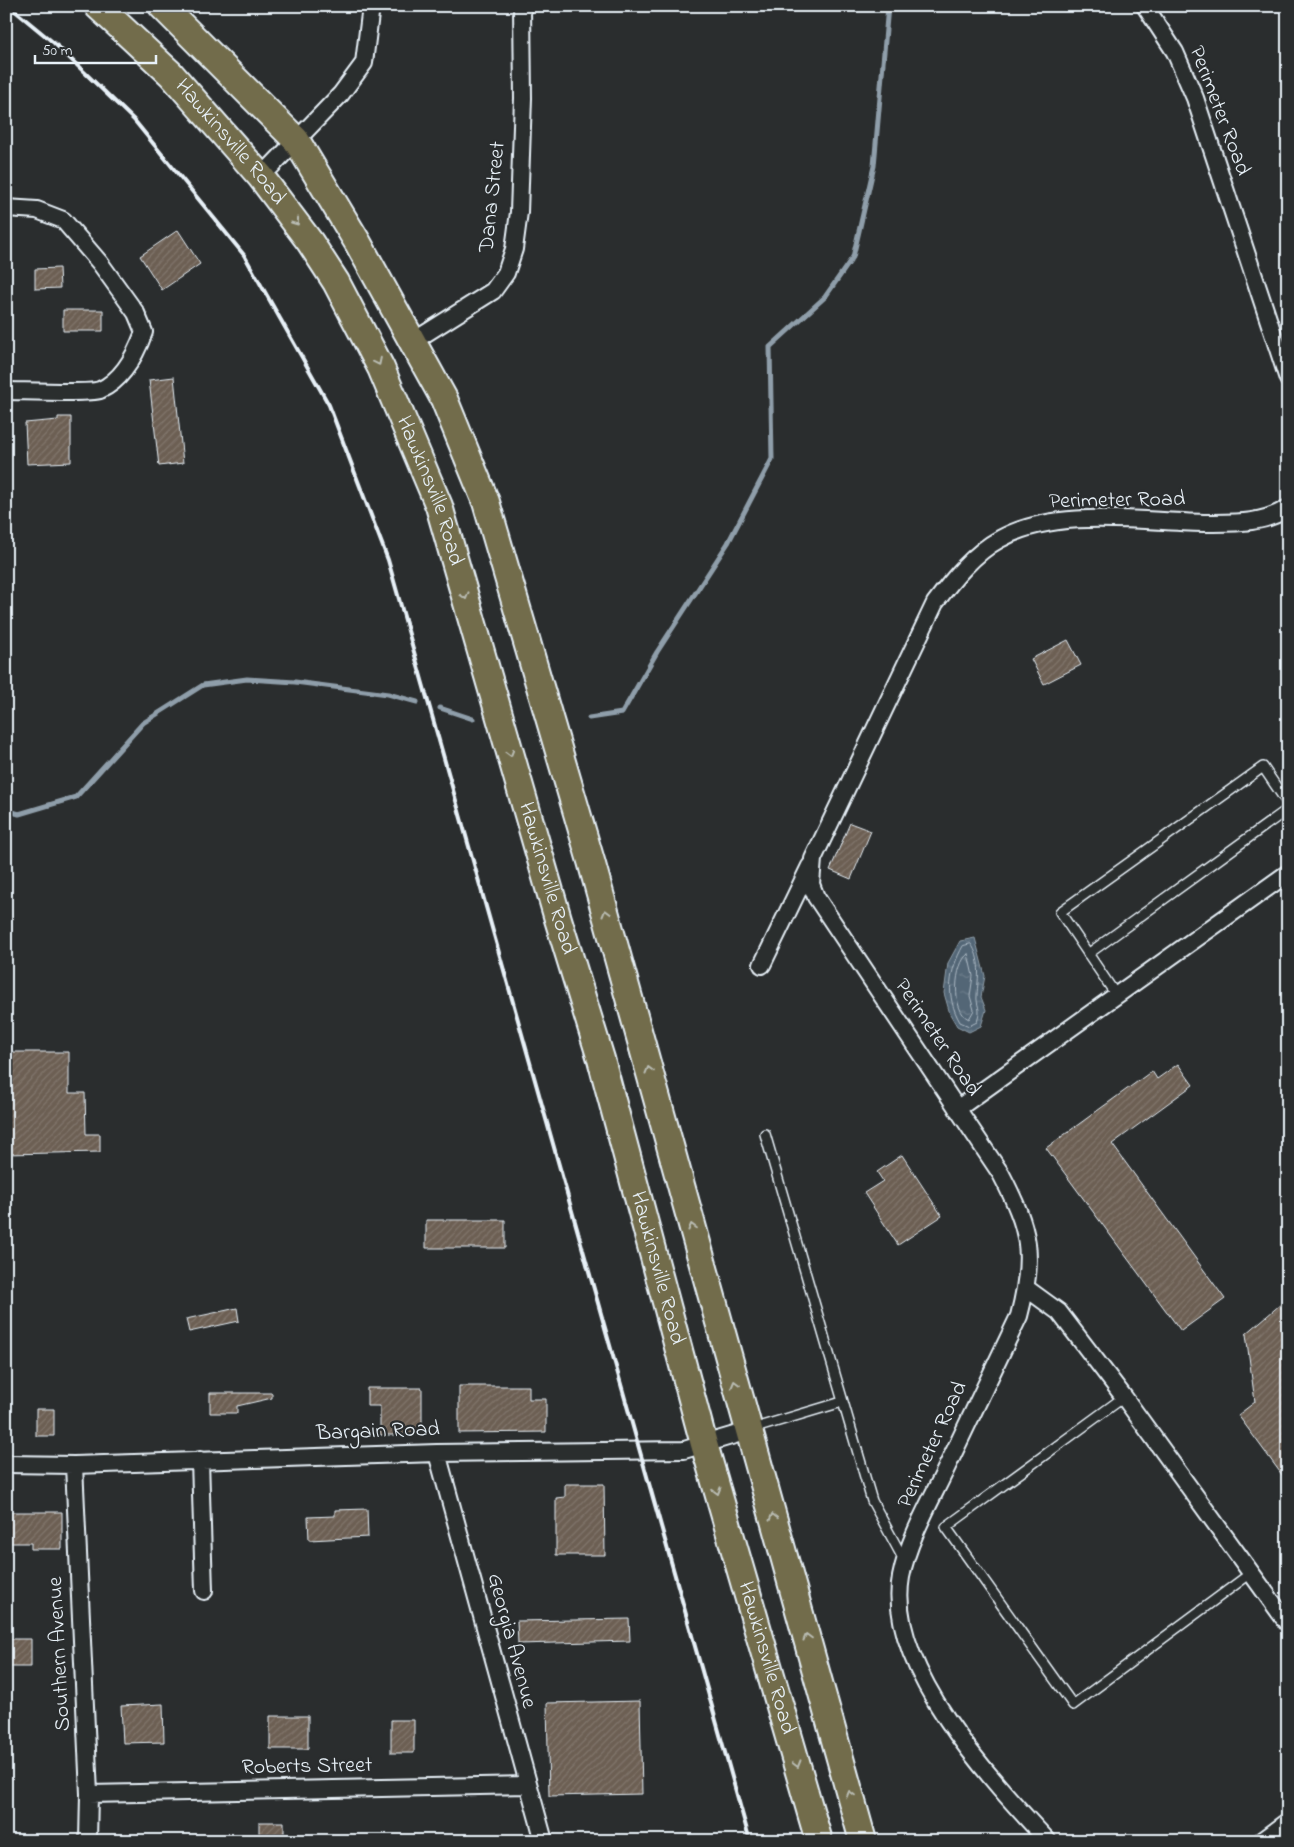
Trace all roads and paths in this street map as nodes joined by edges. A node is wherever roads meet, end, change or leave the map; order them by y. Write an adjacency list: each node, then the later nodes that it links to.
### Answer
1 (98, 6): 7 (main road, Hawkinsville Road)
2 (162, 6): 6 (main road, Hawkinsville Road)
3 (371, 6): 6 (street)
4 (522, 6): 9 (street, Dana Street)
5 (1145, 6): 10 (street, Perimeter Road)
6 (296, 140): 7 (street); 9 (main road, Hawkinsville Road)
7 (260, 177): 26 (main road, Hawkinsville Road, one-way to 26)
8 (6, 208): 11 (street)
9 (412, 342): 25 (main road, Hawkinsville Road, one-way to 9)
10 (1288, 379)
11 (6, 391)
12 (1288, 508): 15 (street, Perimeter Road)
13 (1288, 804): 17 (lane)
14 (1288, 809): 17 (lane)
15 (813, 859): 18 (street); 20 (street, Perimeter Road)
16 (1288, 873): 19 (street)
17 (1088, 954): 19 (lane)
18 (762, 965)
19 (1116, 995): 20 (street)
20 (958, 1109): 22 (street, Perimeter Road)
21 (765, 1134): 24 (lane)
22 (1026, 1288): 23 (street); 31 (street, Perimeter Road)
23 (1124, 1396): 32 (street); 32 (lane)
24 (842, 1402): 25 (lane); 31 (lane)
25 (748, 1431): 26 (street, Bargain Road); 41 (main road, Hawkinsville Road, one-way to 25)
26 (704, 1444): 27 (street, Bargain Road); 40 (main road, Hawkinsville Road, one-way to 40)
27 (437, 1452): 28 (street, Bargain Road); 35 (street, Georgia Avenue)
28 (200, 1460): 30 (street, Bargain Road); 33 (street)
29 (6, 1464): 30 (street, Bargain Road)
30 (74, 1465): 36 (street, Southern Avenue)
31 (905, 1562): 42 (street, Perimeter Road)
32 (1251, 1573): 34 (street)
33 (204, 1590)
34 (1288, 1624)
35 (527, 1785): 36 (street, Roberts Street); 39 (street, Georgia Avenue)
36 (89, 1794): 38 (street, Southern Avenue)
37 (1288, 1821): 43 (street)
38 (88, 1841)
39 (544, 1841)
40 (819, 1841)
41 (863, 1841)
42 (1048, 1841)
43 (1261, 1841)

